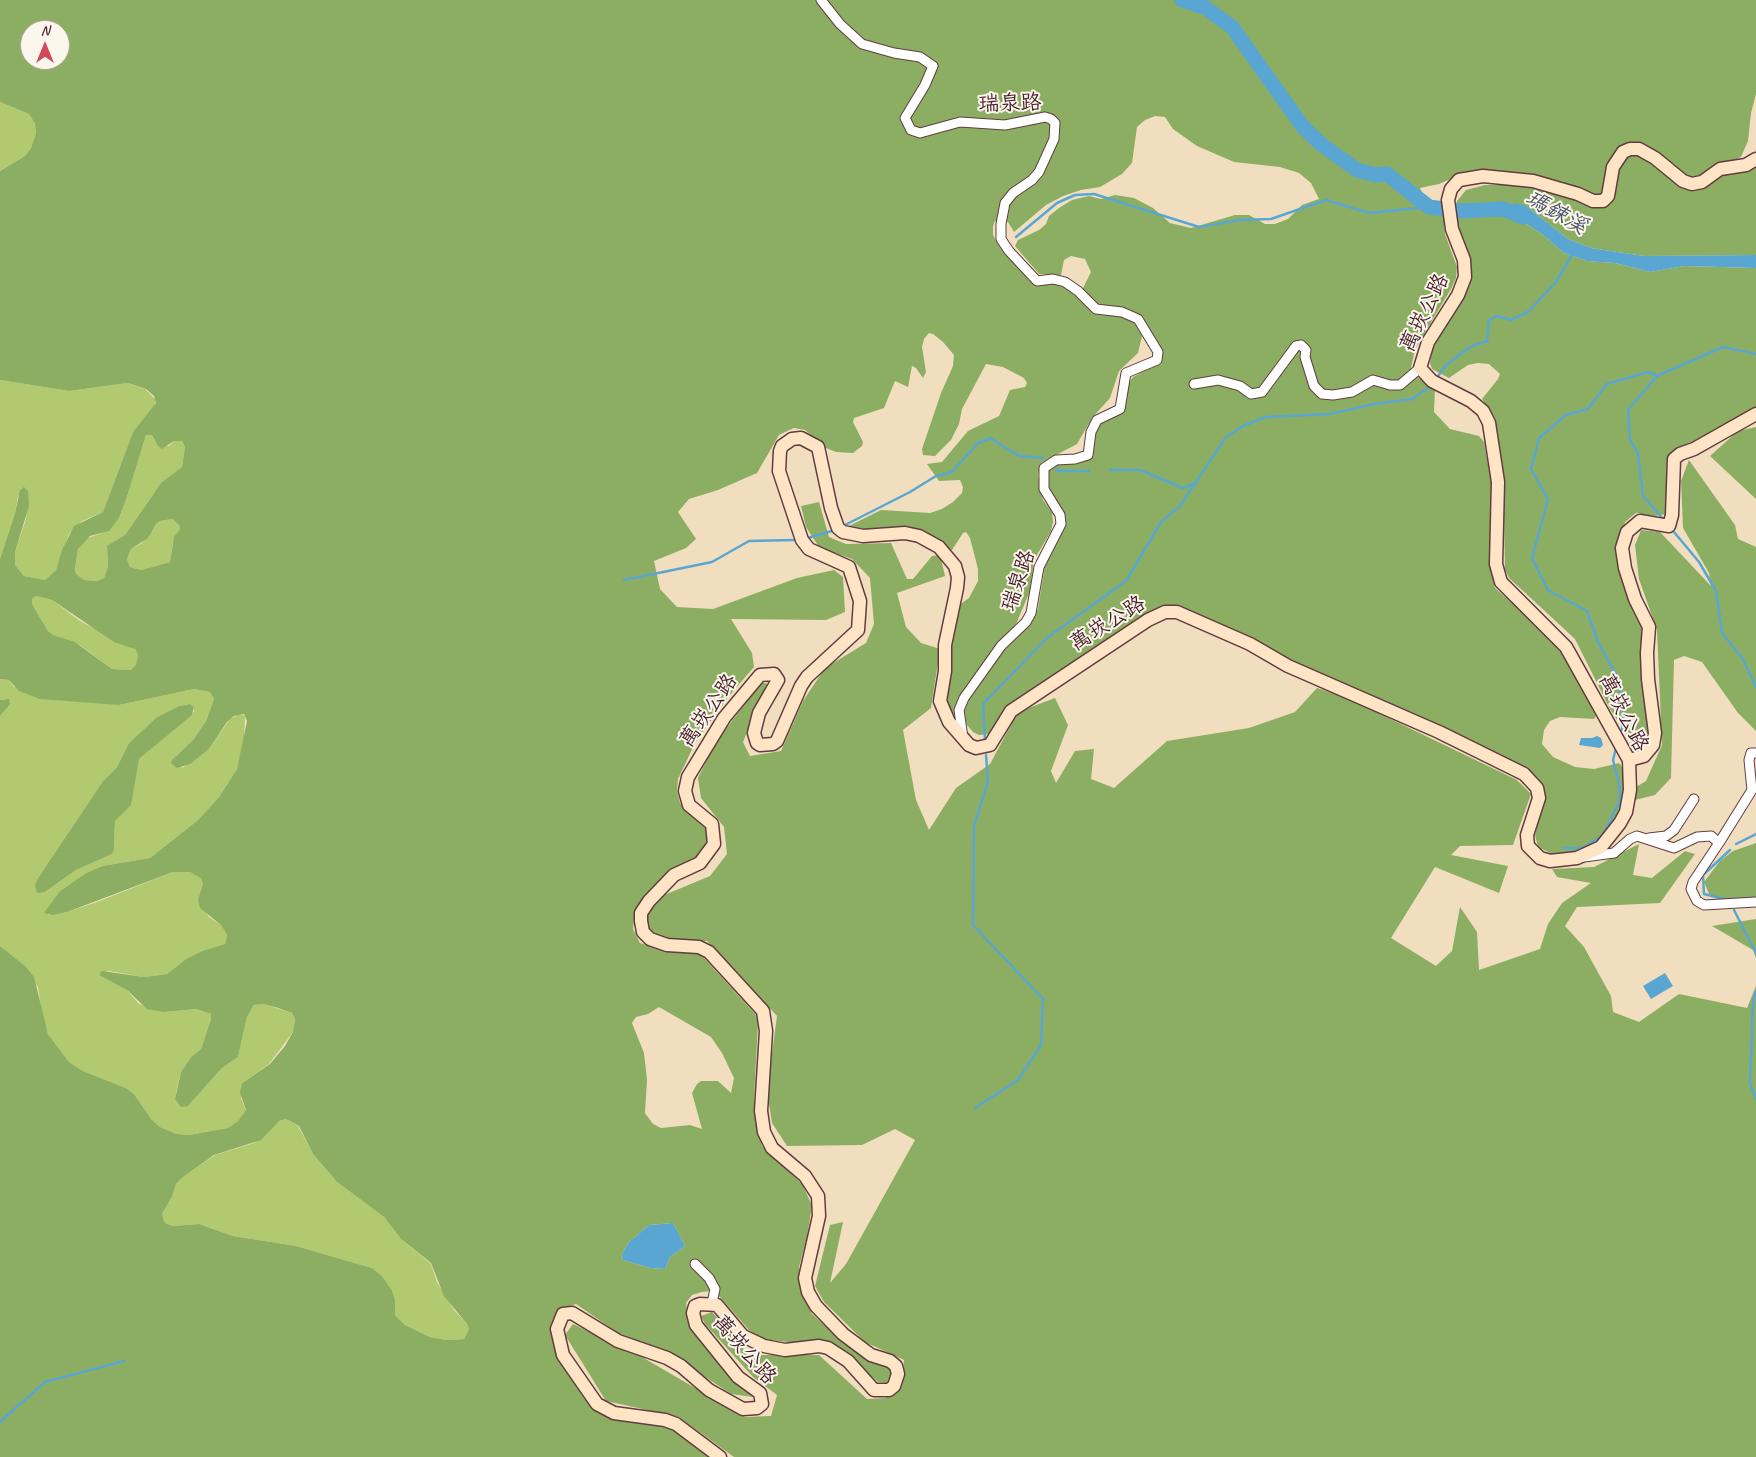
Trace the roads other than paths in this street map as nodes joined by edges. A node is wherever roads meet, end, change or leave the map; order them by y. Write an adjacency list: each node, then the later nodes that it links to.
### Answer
1 (820, 0): 6 (street, 瑞泉路)
2 (1756, 159): 3 (street, 萬崁公路)
3 (1420, 368): 4 (street); 8 (street, 萬崁公路)
4 (1194, 384)
5 (1756, 414): 8 (street)
6 (962, 738): 12 (street, 萬崁公路); 15 (street, 萬崁公路)
7 (1756, 753): 11 (street)
8 (1629, 760): 12 (street, 萬崁公路)
9 (1694, 799): 10 (street)
10 (1649, 838): 11 (street); 12 (street)
11 (1720, 843): 13 (street)
12 (1577, 858)
13 (1756, 902)
14 (695, 1264): 15 (street)
15 (712, 1303): 16 (street, 萬崁公路)
16 (720, 1457)

